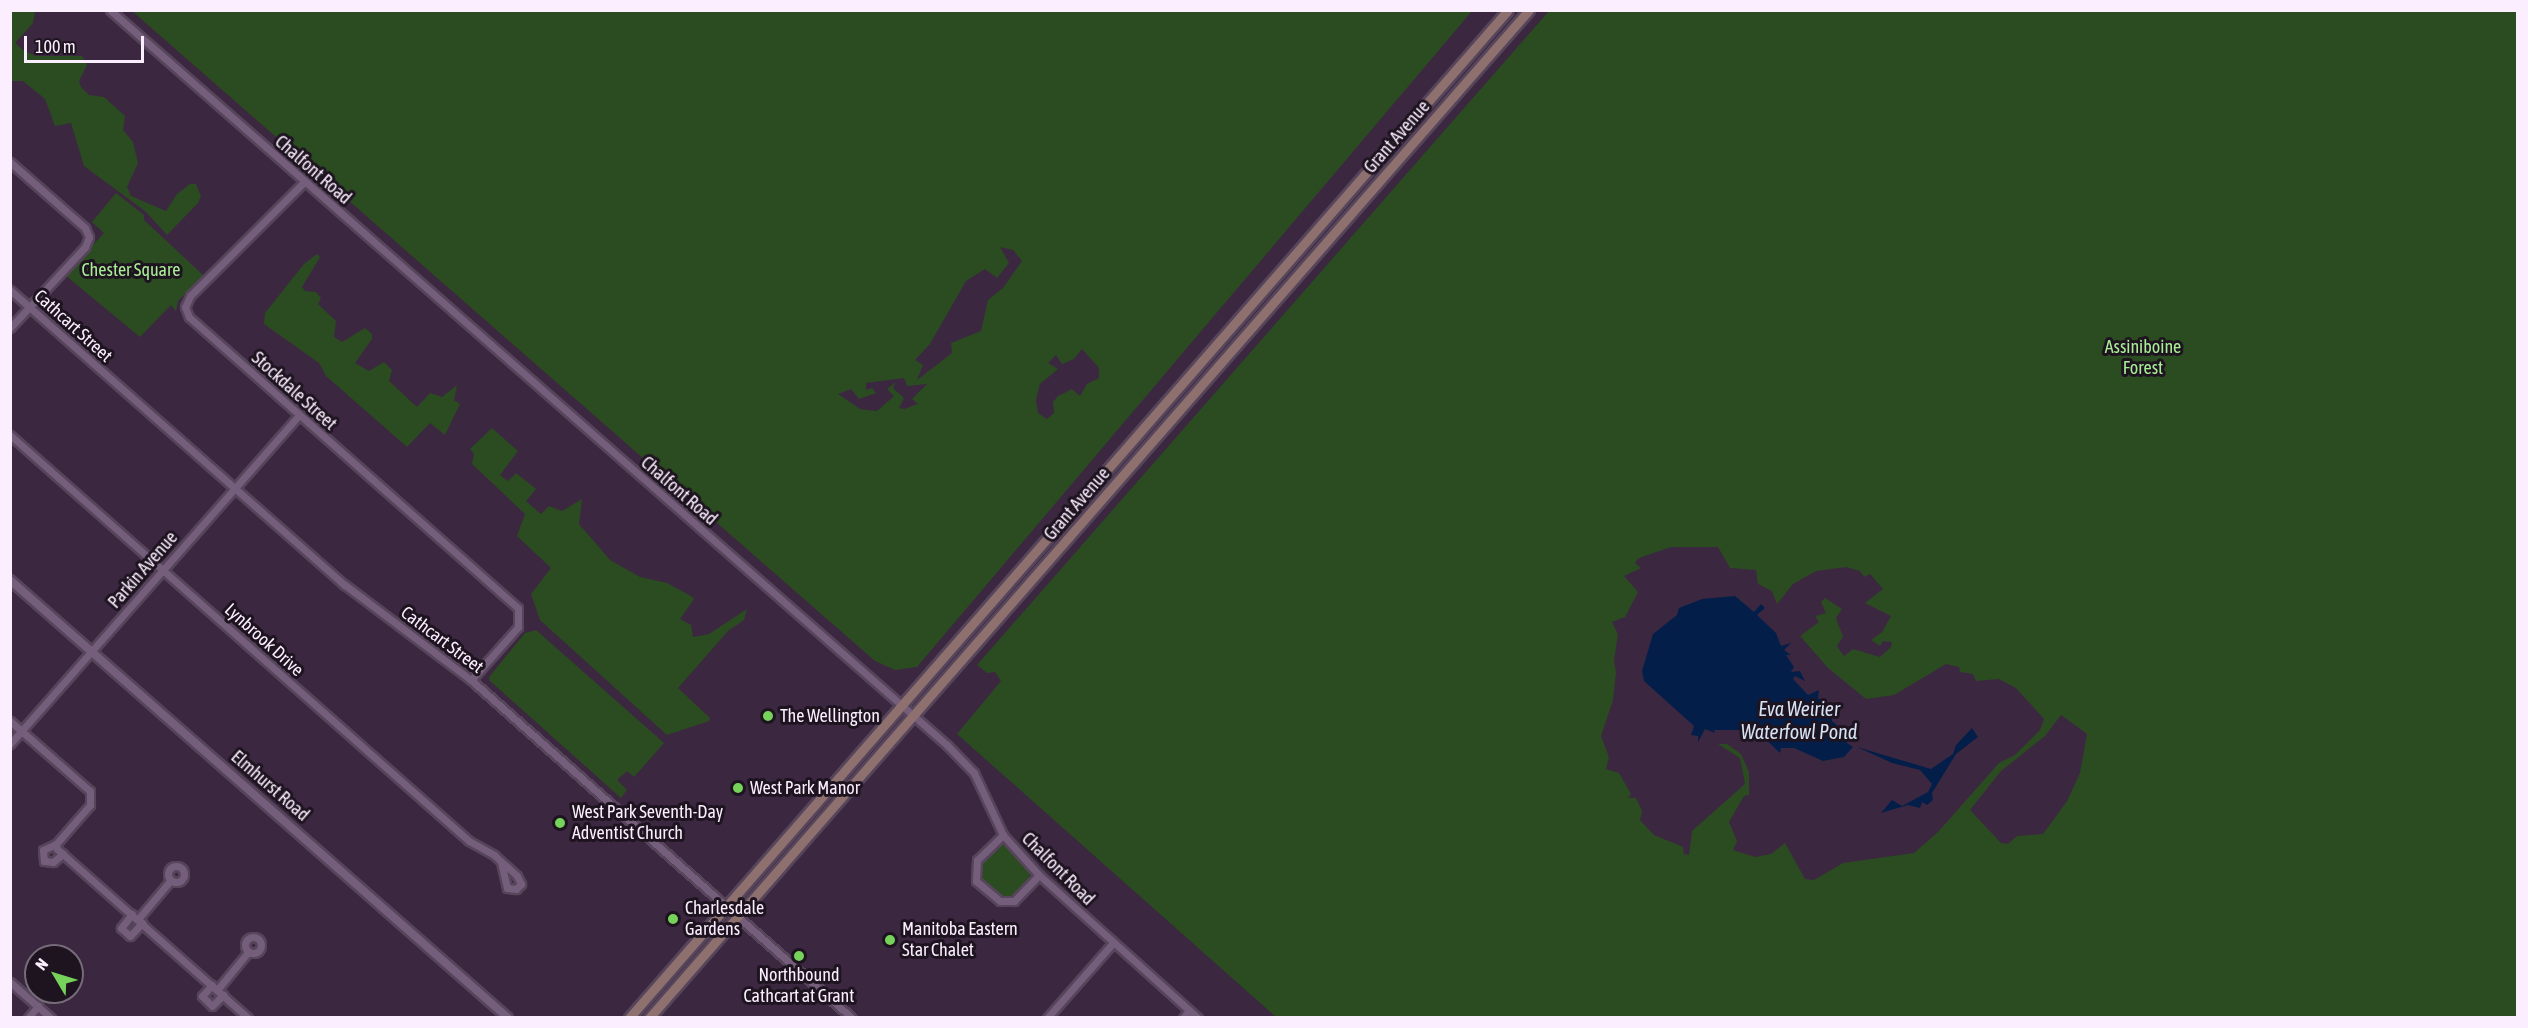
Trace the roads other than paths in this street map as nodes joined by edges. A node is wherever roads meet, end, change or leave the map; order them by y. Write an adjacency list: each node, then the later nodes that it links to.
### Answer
1 (110, 10): 5 (street, Chalfont Road)
2 (1508, 10): 16 (main road, Grant Avenue)
3 (1529, 10): 17 (main road, Grant Avenue)
4 (10, 162): 7 (street)
5 (304, 182): 9 (street, Stockdale Street); 16 (street, Chalfont Road)
6 (10, 290): 7 (street, Cathcart Street)
7 (30, 308): 8 (street); 11 (street, Cathcart Street)
8 (10, 328)
9 (298, 416): 11 (street, Parkin Avenue); 15 (street, Stockdale Street)
10 (10, 435): 12 (street, Lynbrook Drive)
11 (233, 489): 12 (street, Parkin Avenue); 15 (street, Cathcart Street)
12 (162, 569): 14 (street, Parkin Avenue); 24 (street, Lynbrook Drive)
13 (10, 580): 14 (street, Elmhurst Road)
14 (92, 652): 19 (street, Parkin Avenue); 39 (street, Elmhurst Road)
15 (471, 680): 27 (street, Cathcart Street)
16 (902, 706): 17 (street, Chalfont Road); 27 (main road, Grant Avenue)
17 (914, 716): 21 (street, Chalfont Road); 28 (main road, Grant Avenue)
18 (10, 721): 19 (street)
19 (22, 731): 20 (street, Parkin Avenue); 22 (street)
20 (10, 744)
21 (1003, 835): 25 (street, Chalfont Road); 25 (street)
22 (56, 844): 23 (street); 23 (street)
23 (63, 854): 29 (street)
24 (501, 862)
25 (1039, 875): 30 (street, Chalfont Road)
26 (171, 880): 29 (street)
27 (726, 908): 28 (street, Cathcart Street); 40 (main road, Grant Avenue)
28 (738, 918): 41 (main road, Grant Avenue); 42 (street, Cathcart Street)
29 (137, 919): 33 (street)
30 (1113, 943): 35 (street, Chalfont Road); 43 (street)
31 (249, 951): 33 (street)
32 (10, 982): 34 (street)
33 (217, 990): 38 (street)
34 (38, 1006): 36 (street); 37 (street)
35 (1189, 1010): 44 (street); 45 (street, Chalfont Road)
36 (28, 1017)
37 (51, 1017)
38 (248, 1017)
39 (508, 1017)
40 (629, 1017)
41 (649, 1017)
42 (852, 1017)
43 (1047, 1017)
44 (1183, 1017)
45 (1198, 1017)

